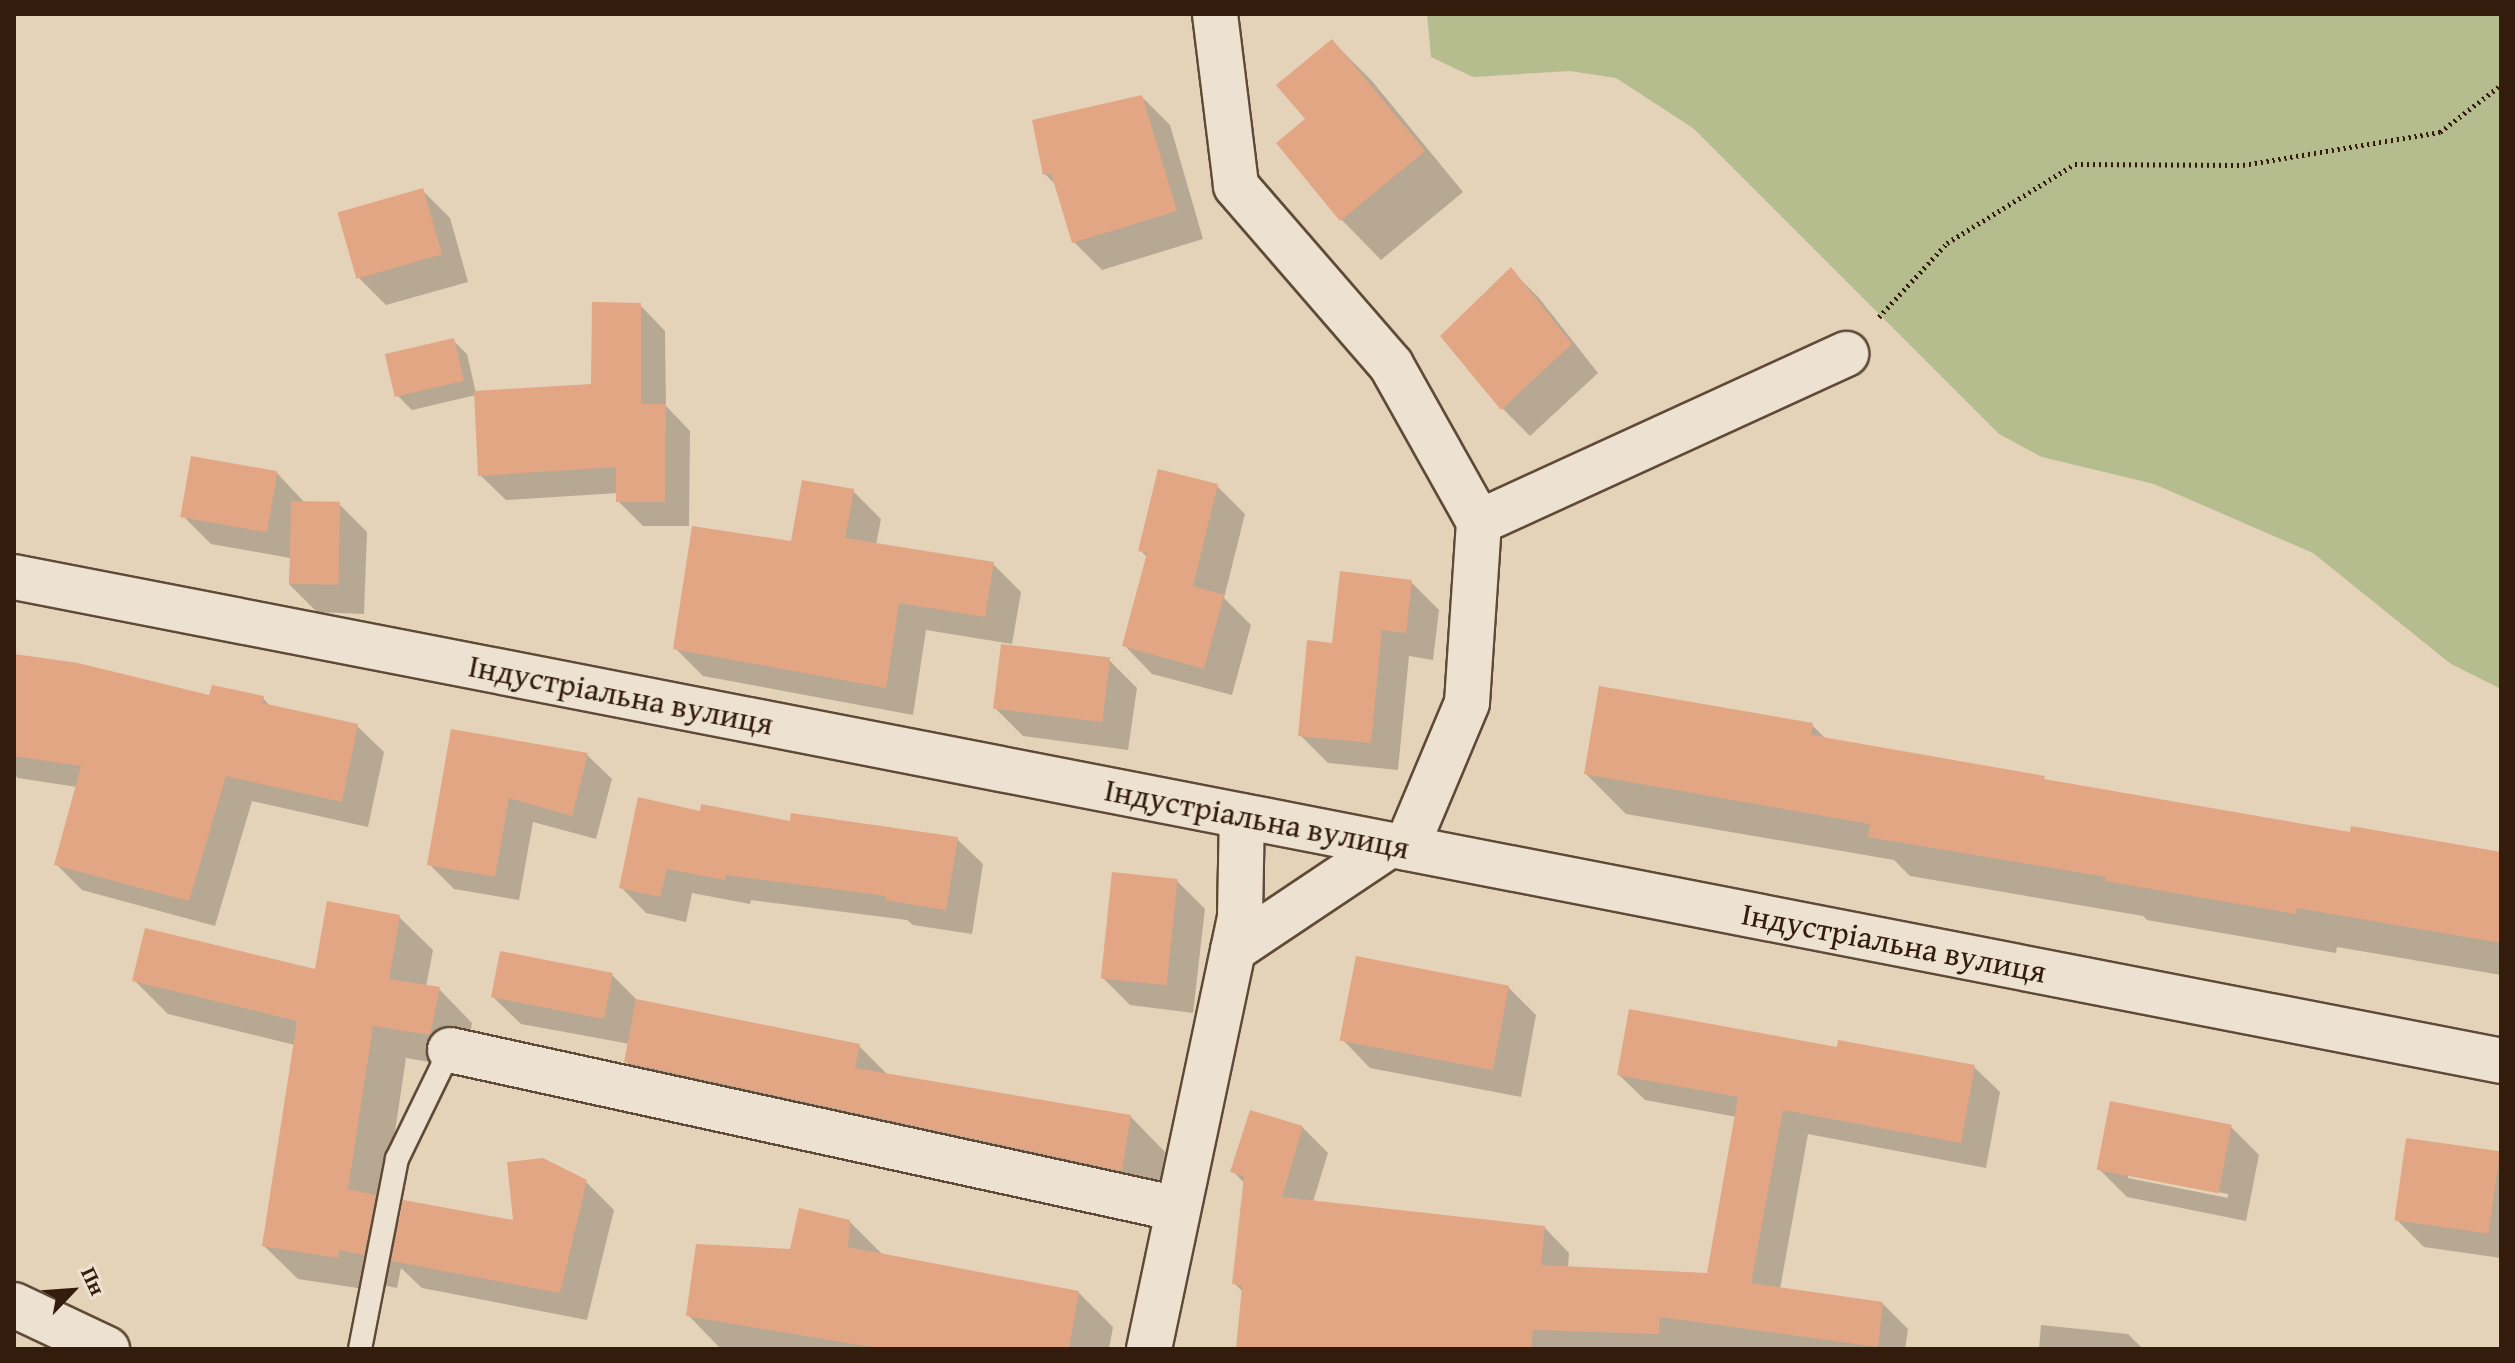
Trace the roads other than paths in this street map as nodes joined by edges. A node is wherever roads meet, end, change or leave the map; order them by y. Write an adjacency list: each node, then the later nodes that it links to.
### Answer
1 (1215, 14): 3 (street)
2 (1846, 354): 3 (street)
3 (1479, 522): 6 (street)
4 (14, 577): 5 (street, Індустріальна вулиця)
5 (1242, 816): 6 (street, Індустріальна вулиця); 7 (street)
6 (1398, 847): 7 (street); 9 (street, Індустріальна вулиця)
7 (1233, 950): 10 (street)
8 (450, 1050): 10 (street); 13 (lane)
9 (2501, 1061)
10 (1178, 1209): 14 (street)
11 (14, 1305): 12 (street)
12 (107, 1349)
13 (360, 1349)
14 (1149, 1349)

